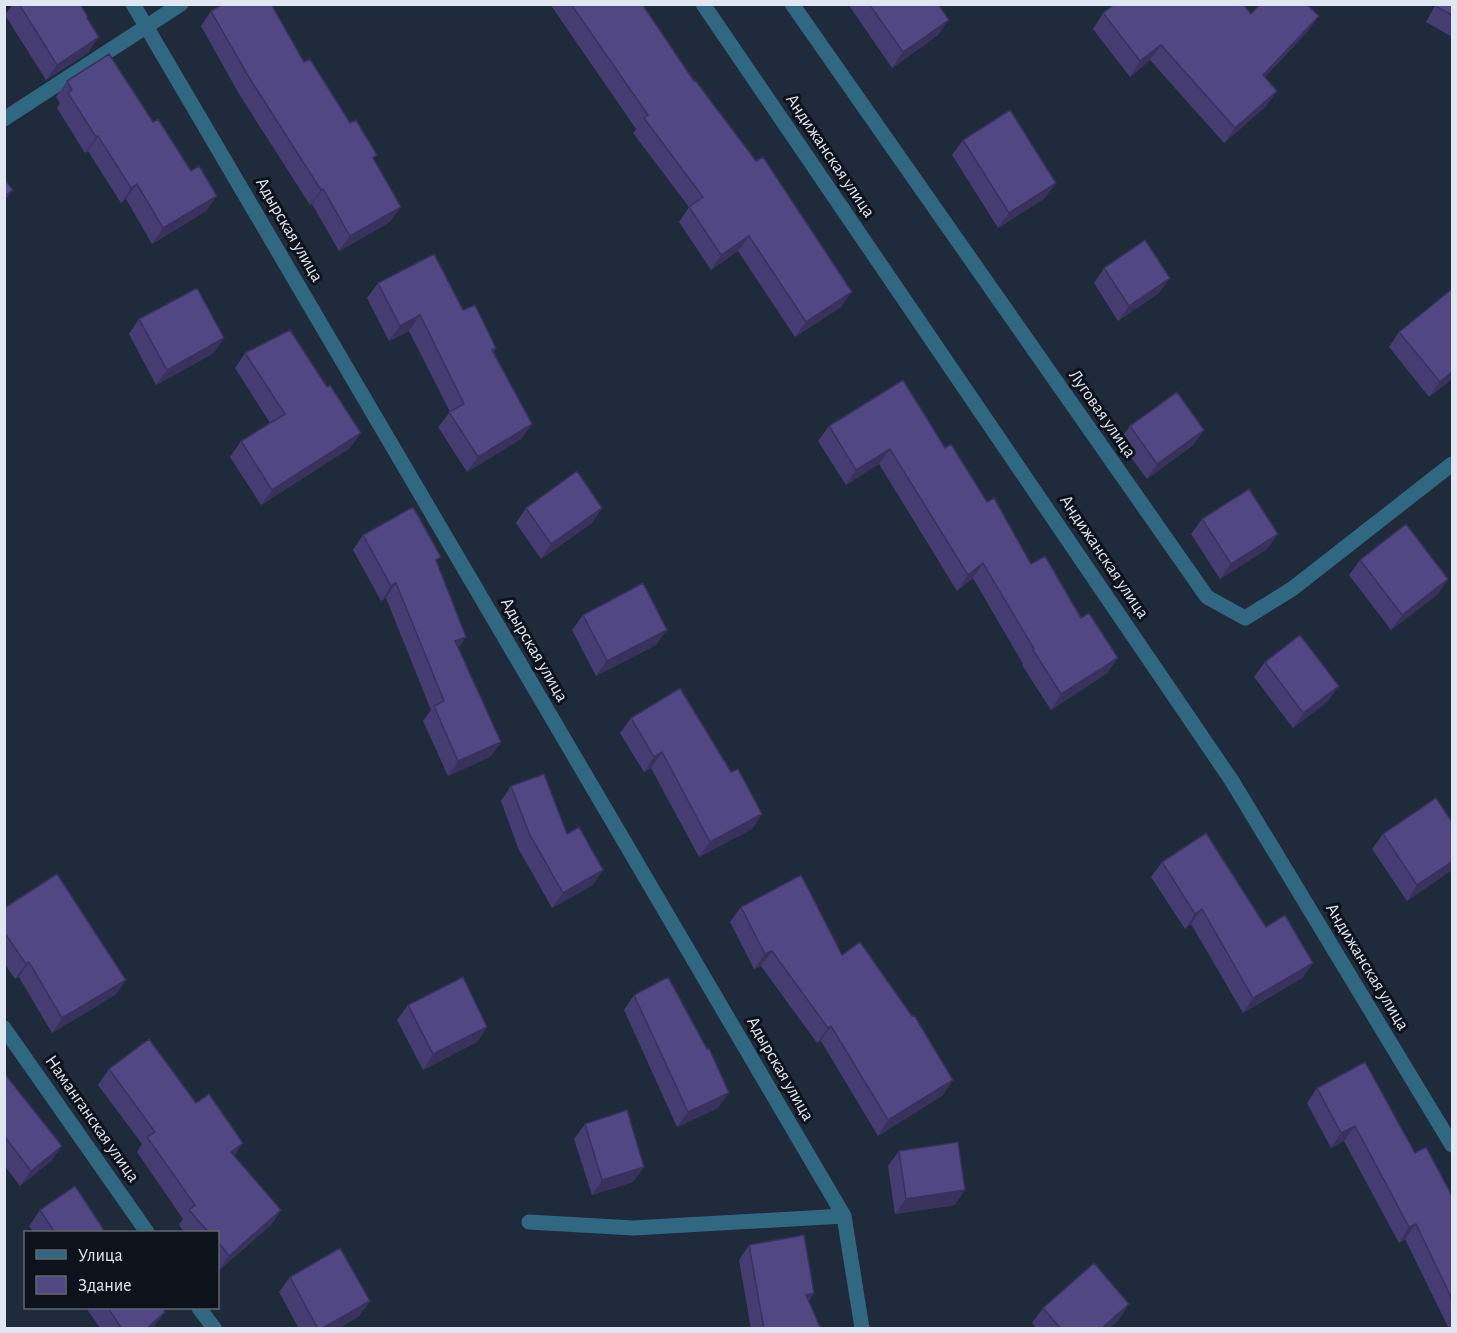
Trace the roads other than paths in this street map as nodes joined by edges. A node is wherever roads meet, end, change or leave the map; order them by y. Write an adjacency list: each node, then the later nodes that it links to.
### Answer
1 (133, 4): 5 (street, Адырская улица)
2 (181, 4): 5 (street)
3 (703, 4): 9 (street, Андижанская улица)
4 (792, 4): 7 (street, Луговая улица)
5 (147, 27): 6 (street); 10 (street, Адырская улица)
6 (4, 119)
7 (1452, 464)
8 (4, 1028): 12 (street, Наманганская улица)
9 (1452, 1145)
10 (844, 1216): 11 (street); 15 (street, Адырская улица)
11 (529, 1222)
12 (146, 1231)
13 (200, 1309): 14 (street)
14 (214, 1329)
15 (862, 1329)

